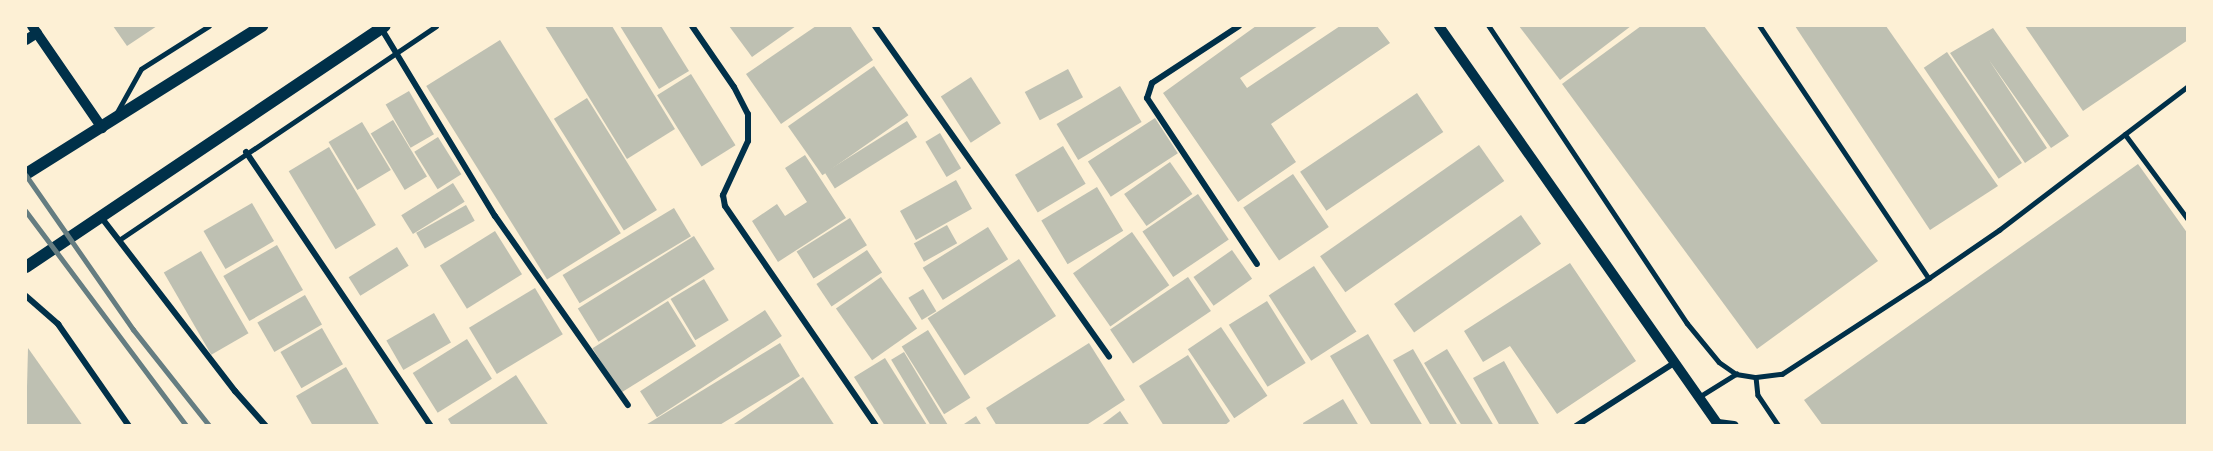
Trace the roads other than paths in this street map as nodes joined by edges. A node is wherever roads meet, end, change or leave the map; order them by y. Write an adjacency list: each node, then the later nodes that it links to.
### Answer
1 (209, 26): 15 (lane)
2 (262, 26): 15 (main road)
3 (435, 26): 13 (lane)
4 (692, 26): 36 (street)
5 (875, 26): 26 (street)
6 (1239, 26): 22 (street)
7 (1439, 26): 27 (street)
8 (1489, 26): 28 (lane)
9 (1760, 26): 24 (lane)
10 (383, 27): 13 (street); 19 (main road)
11 (34, 29): 12 (street); 15 (street)
12 (26, 40)
13 (396, 52): 17 (lane); 31 (street)
14 (2187, 86): 16 (lane)
15 (107, 125): 18 (main road)
16 (2125, 134): 20 (lane); 24 (lane)
17 (246, 152): 21 (lane); 35 (street)
18 (26, 174)
19 (101, 217): 21 (street); 23 (main road)
20 (2187, 219)
21 (119, 240): 34 (street)
22 (1257, 264)
23 (26, 267)
24 (1929, 278): 29 (lane)
25 (26, 296): 33 (street)
26 (1108, 357)
27 (1674, 363): 30 (street); 37 (street)
28 (1736, 374): 29 (lane); 30 (lane)
29 (1756, 377): 39 (lane)
30 (1698, 396): 32 (street)
31 (628, 405)
32 (1718, 425): 38 (street)
33 (129, 426)
34 (266, 426)
35 (431, 426)
36 (876, 426)
37 (1576, 426)
38 (1734, 426)
39 (1779, 426)

